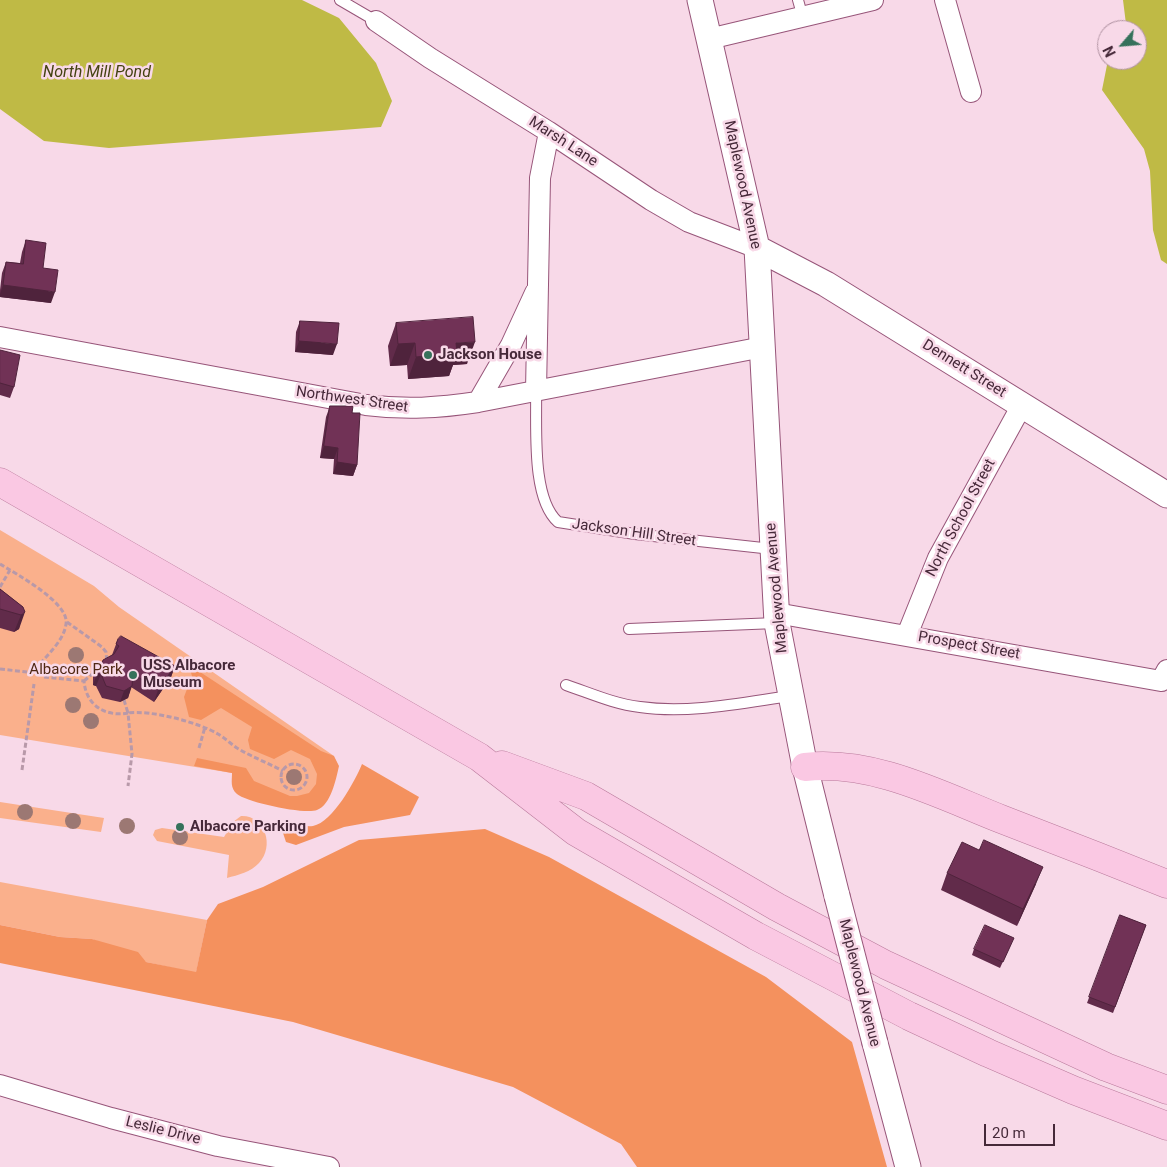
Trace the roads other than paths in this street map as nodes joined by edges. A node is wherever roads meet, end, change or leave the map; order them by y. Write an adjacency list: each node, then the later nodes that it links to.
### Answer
1 (340, 0): 6 (lane)
2 (700, 0): 7 (street, Maplewood Avenue)
3 (874, 0): 5 (street)
4 (945, 0): 8 (street)
5 (800, 9): 7 (street)
6 (376, 21): 9 (street, Marsh Lane)
7 (709, 39): 10 (street, Maplewood Avenue)
8 (971, 92)
9 (549, 132): 10 (street, Marsh Lane); 11 (street, Jackson Hill Street)
10 (757, 248): 13 (street, Maplewood Avenue); 16 (street, Dennett Street)
11 (538, 286): 14 (street, Jackson Hill Street); 15 (street, Jackson Hill Street)
12 (0, 337): 15 (street, Northwest Street)
13 (763, 347): 14 (street, Northwest Street); 19 (street, Maplewood Avenue)
14 (536, 391): 15 (street, Northwest Street); 19 (lane, Jackson Hill Street)
15 (478, 402)
16 (1022, 405): 18 (street, Dennett Street); 22 (street, North School Street)
17 (0, 482): 26 (main road)
18 (1167, 495)
19 (772, 549): 20 (street, Maplewood Avenue)
20 (777, 618): 21 (lane); 22 (street, Prospect Street); 25 (street, Maplewood Avenue)
21 (629, 629)
22 (907, 635): 23 (street, Prospect Street)
23 (1164, 676)
24 (566, 685): 25 (lane)
25 (790, 696): 27 (street, Maplewood Avenue)
26 (479, 757): 30 (main road); 31 (main road)
27 (805, 768): 28 (main road); 33 (street, Maplewood Avenue, bridge)
28 (1167, 884)
29 (0, 1086): 32 (street, Leslie Drive)
30 (1167, 1090)
31 (1167, 1126)
32 (329, 1167)
33 (908, 1167)

